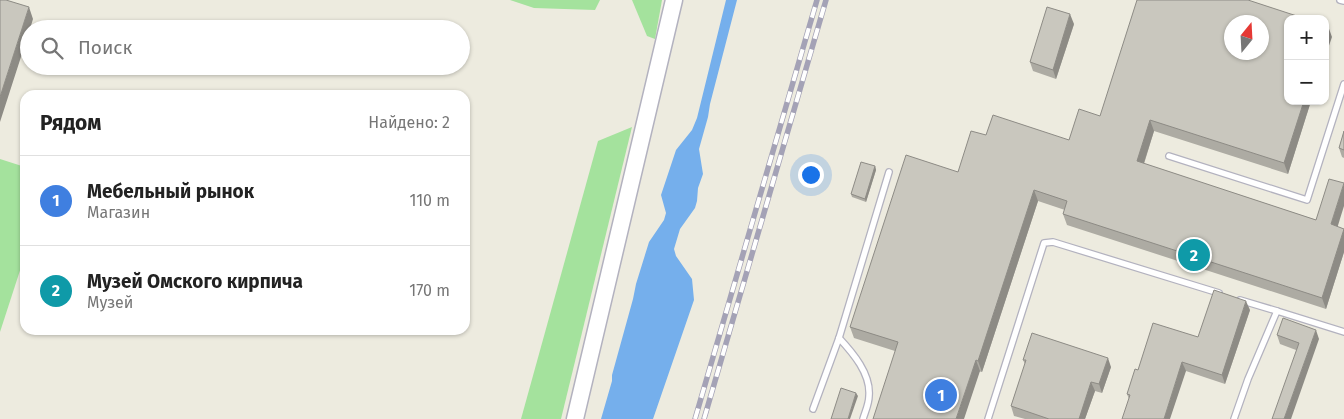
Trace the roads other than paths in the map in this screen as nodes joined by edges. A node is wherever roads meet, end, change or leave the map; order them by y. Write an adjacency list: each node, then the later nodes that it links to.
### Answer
1 (674, 0): 13 (main road)
2 (1340, 0): 3 (lane)
3 (1344, 1)
4 (1344, 84): 5 (lane)
5 (1169, 156)
6 (890, 172): 11 (lane)
7 (1221, 294): 15 (lane)
8 (1230, 297): 9 (lane)
9 (1277, 312): 10 (lane); 16 (lane)
10 (1344, 332)
11 (839, 338): 12 (lane); 14 (lane)
12 (813, 409)
13 (575, 419)
14 (863, 419)
15 (988, 419)
16 (1234, 419)

